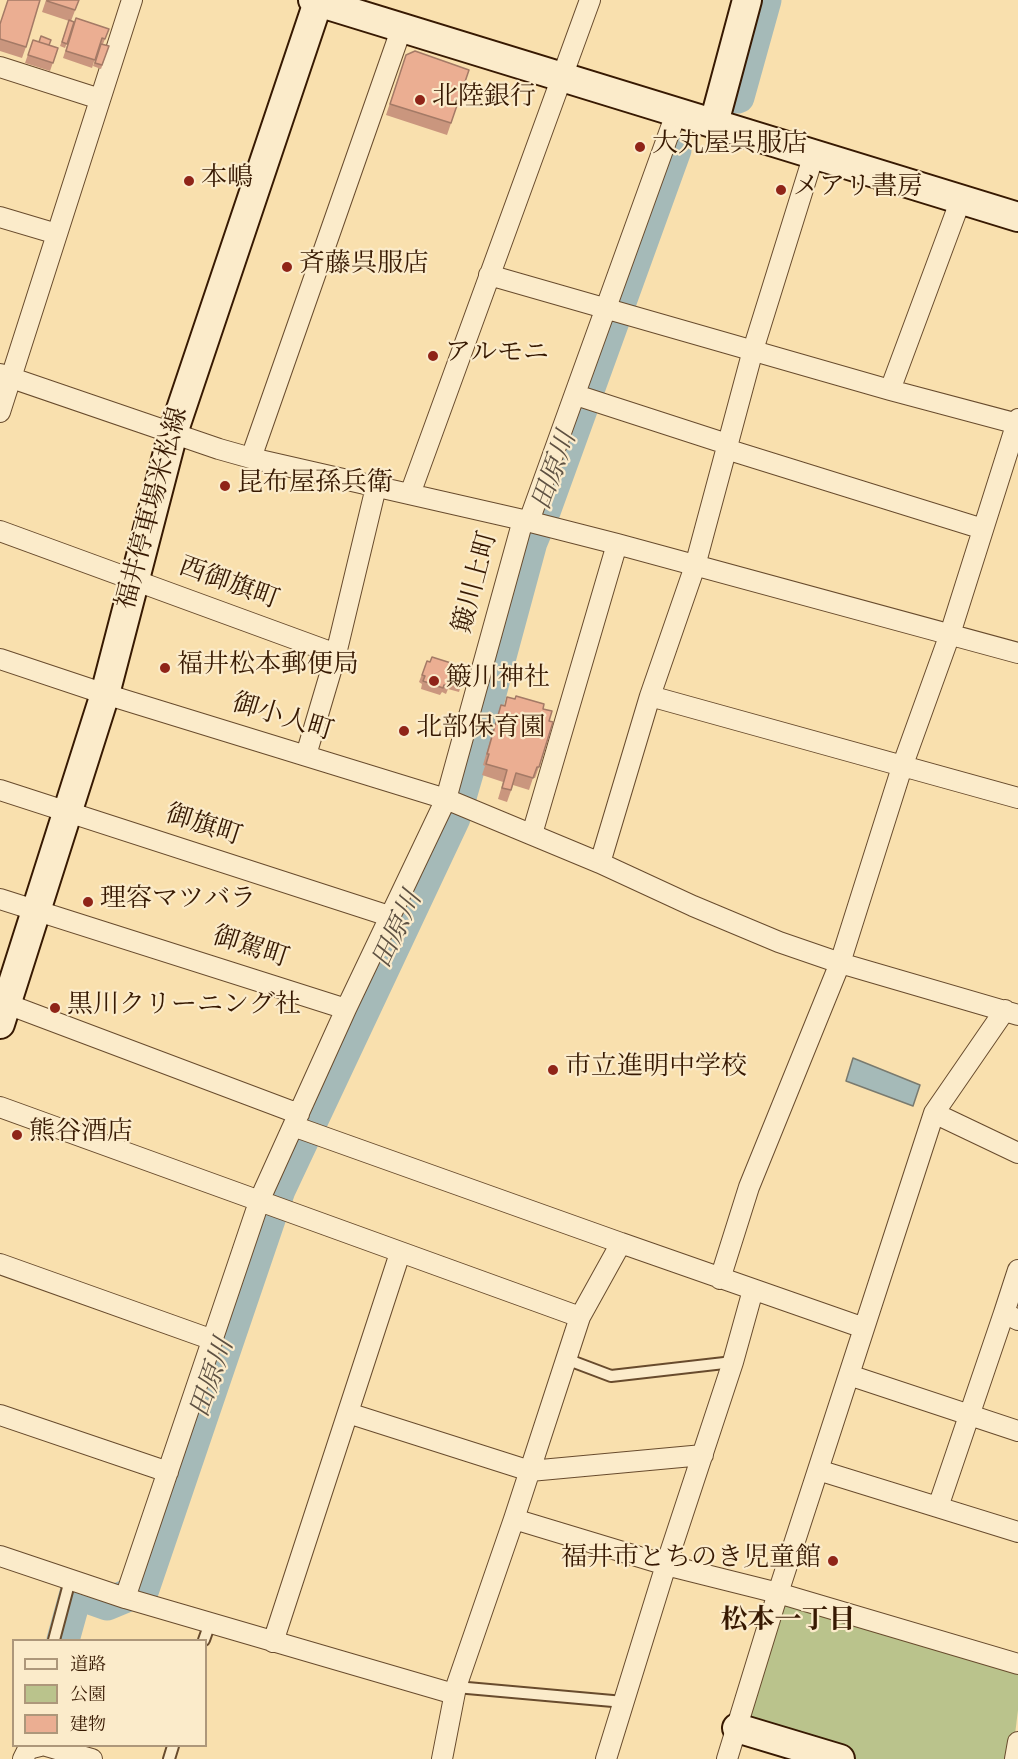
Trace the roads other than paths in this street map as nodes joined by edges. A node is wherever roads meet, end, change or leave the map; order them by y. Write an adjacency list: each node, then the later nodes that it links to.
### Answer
1 (132, 0): 8 (street)
2 (317, 0): 5 (main road); 24 (main road, 福井停車場米松線)
3 (590, 0): 7 (street)
4 (747, 0): 10 (main road)
5 (402, 27): 7 (main road); 26 (street)
6 (0, 67): 8 (street)
7 (562, 76): 9 (main road); 16 (street)
8 (100, 99): 15 (street)
9 (677, 111): 10 (main road); 17 (street, 簸川上町)
10 (714, 123): 11 (main road)
11 (814, 154): 12 (main road); 18 (street)
12 (961, 199): 14 (main road); 20 (street)
13 (0, 217): 15 (street)
14 (1018, 217)
15 (57, 234): 19 (street)
16 (489, 275): 17 (street); 28 (street)
17 (607, 308): 18 (street); 21 (street, 簸川上町)
18 (753, 350): 20 (street); 25 (street)
19 (6, 376): 22 (street); 24 (street)
20 (890, 390): 23 (street)
21 (576, 395): 25 (street); 29 (street, 簸川上町)
22 (0, 412)
23 (1018, 422): 30 (street)
24 (173, 433): 26 (street); 34 (main road, 福井停車場米松線)
25 (727, 447): 30 (street); 33 (street)
26 (251, 458): 27 (street)
27 (376, 487): 28 (street); 37 (street)
28 (410, 494): 29 (street)
29 (526, 521): 32 (street); 45 (street, 簸川上町)
30 (982, 530): 35 (street)
31 (0, 531): 34 (street, 西御旗町)
32 (617, 544): 33 (street); 47 (street)
33 (695, 566): 35 (street); 40 (street)
34 (135, 580): 37 (street, 西御旗町); 39 (main road, 福井停車場米松線)
35 (950, 634): 36 (street); 42 (street)
36 (1017, 649)
37 (336, 654): 41 (street)
38 (0, 659): 39 (street, 御小人町)
39 (105, 694): 41 (street, 御小人町); 46 (main road, 福井停車場米松線)
40 (650, 696): 42 (street); 48 (street)
41 (306, 755): 45 (street, 御小人町)
42 (902, 767): 44 (street); 52 (street)
43 (0, 790): 46 (street, 御旗町)
44 (1018, 798)
45 (446, 799): 47 (street, 御小人町); 51 (street, 簸川上町)
46 (66, 812): 50 (main road, 福井停車場米松線); 51 (street, 御旗町)
47 (532, 834): 48 (street, 御小人町)
48 (600, 863): 52 (street, 御小人町)
49 (0, 899): 50 (street, 御駕町)
50 (35, 909): 53 (street, 御駕町); 55 (main road, 福井停車場米松線)
51 (389, 916): 53 (street, 簸川上町)
52 (840, 963): 54 (street, 御小人町); 65 (street)
53 (346, 1009): 58 (street, 簸川上町)
54 (1011, 1012): 57 (street)
55 (3, 1014): 58 (street)
56 (0, 1107): 60 (street)
57 (934, 1113): 59 (street); 69 (street)
58 (296, 1120): 60 (street, 簸川上町); 61 (street)
59 (1018, 1153)
60 (260, 1199): 62 (street); 70 (street, 簸川上町)
61 (621, 1243): 65 (street); 68 (street)
62 (400, 1252): 68 (street); 74 (street)
63 (0, 1264): 70 (street)
64 (1018, 1270): 67 (street)
65 (720, 1279): 66 (street)
66 (753, 1290): 69 (street); 72 (street)
67 (1011, 1316): 76 (street)
68 (579, 1317): 71 (street)
69 (864, 1328): 73 (street)
70 (213, 1340): 81 (street, 簸川上町)
71 (566, 1359): 72 (lane); 80 (street)
72 (733, 1362): 78 (street)
73 (849, 1375): 76 (street); 79 (street)
74 (348, 1413): 80 (street); 92 (street)
75 (0, 1415): 81 (street)
76 (968, 1415): 77 (street); 82 (street)
77 (1018, 1431)
78 (703, 1455): 80 (street); 86 (street)
79 (818, 1470): 82 (street); 88 (street)
80 (530, 1471): 83 (street)
81 (168, 1472): 89 (street, 簸川上町)
82 (938, 1507): 84 (street)
83 (514, 1519): 86 (street); 94 (street)
84 (1018, 1532)
85 (0, 1556): 87 (street)
86 (666, 1565): 88 (street); 95 (street)
87 (70, 1580): 89 (street); 91 (lane)
88 (778, 1593): 93 (street); 96 (street)
89 (125, 1598): 90 (street)
90 (207, 1632): 92 (street)
91 (55, 1639)
92 (273, 1642): 94 (street)
93 (1018, 1664)
94 (455, 1690): 95 (lane); 100 (street)
95 (624, 1702): 101 (street)
96 (737, 1728): 102 (street); 103 (main road)
97 (1018, 1742): 104 (street)
98 (33, 1749): 99 (street)
99 (92, 1759)
100 (442, 1759)
101 (606, 1759)
102 (727, 1759)
103 (840, 1759)
104 (1015, 1759)

